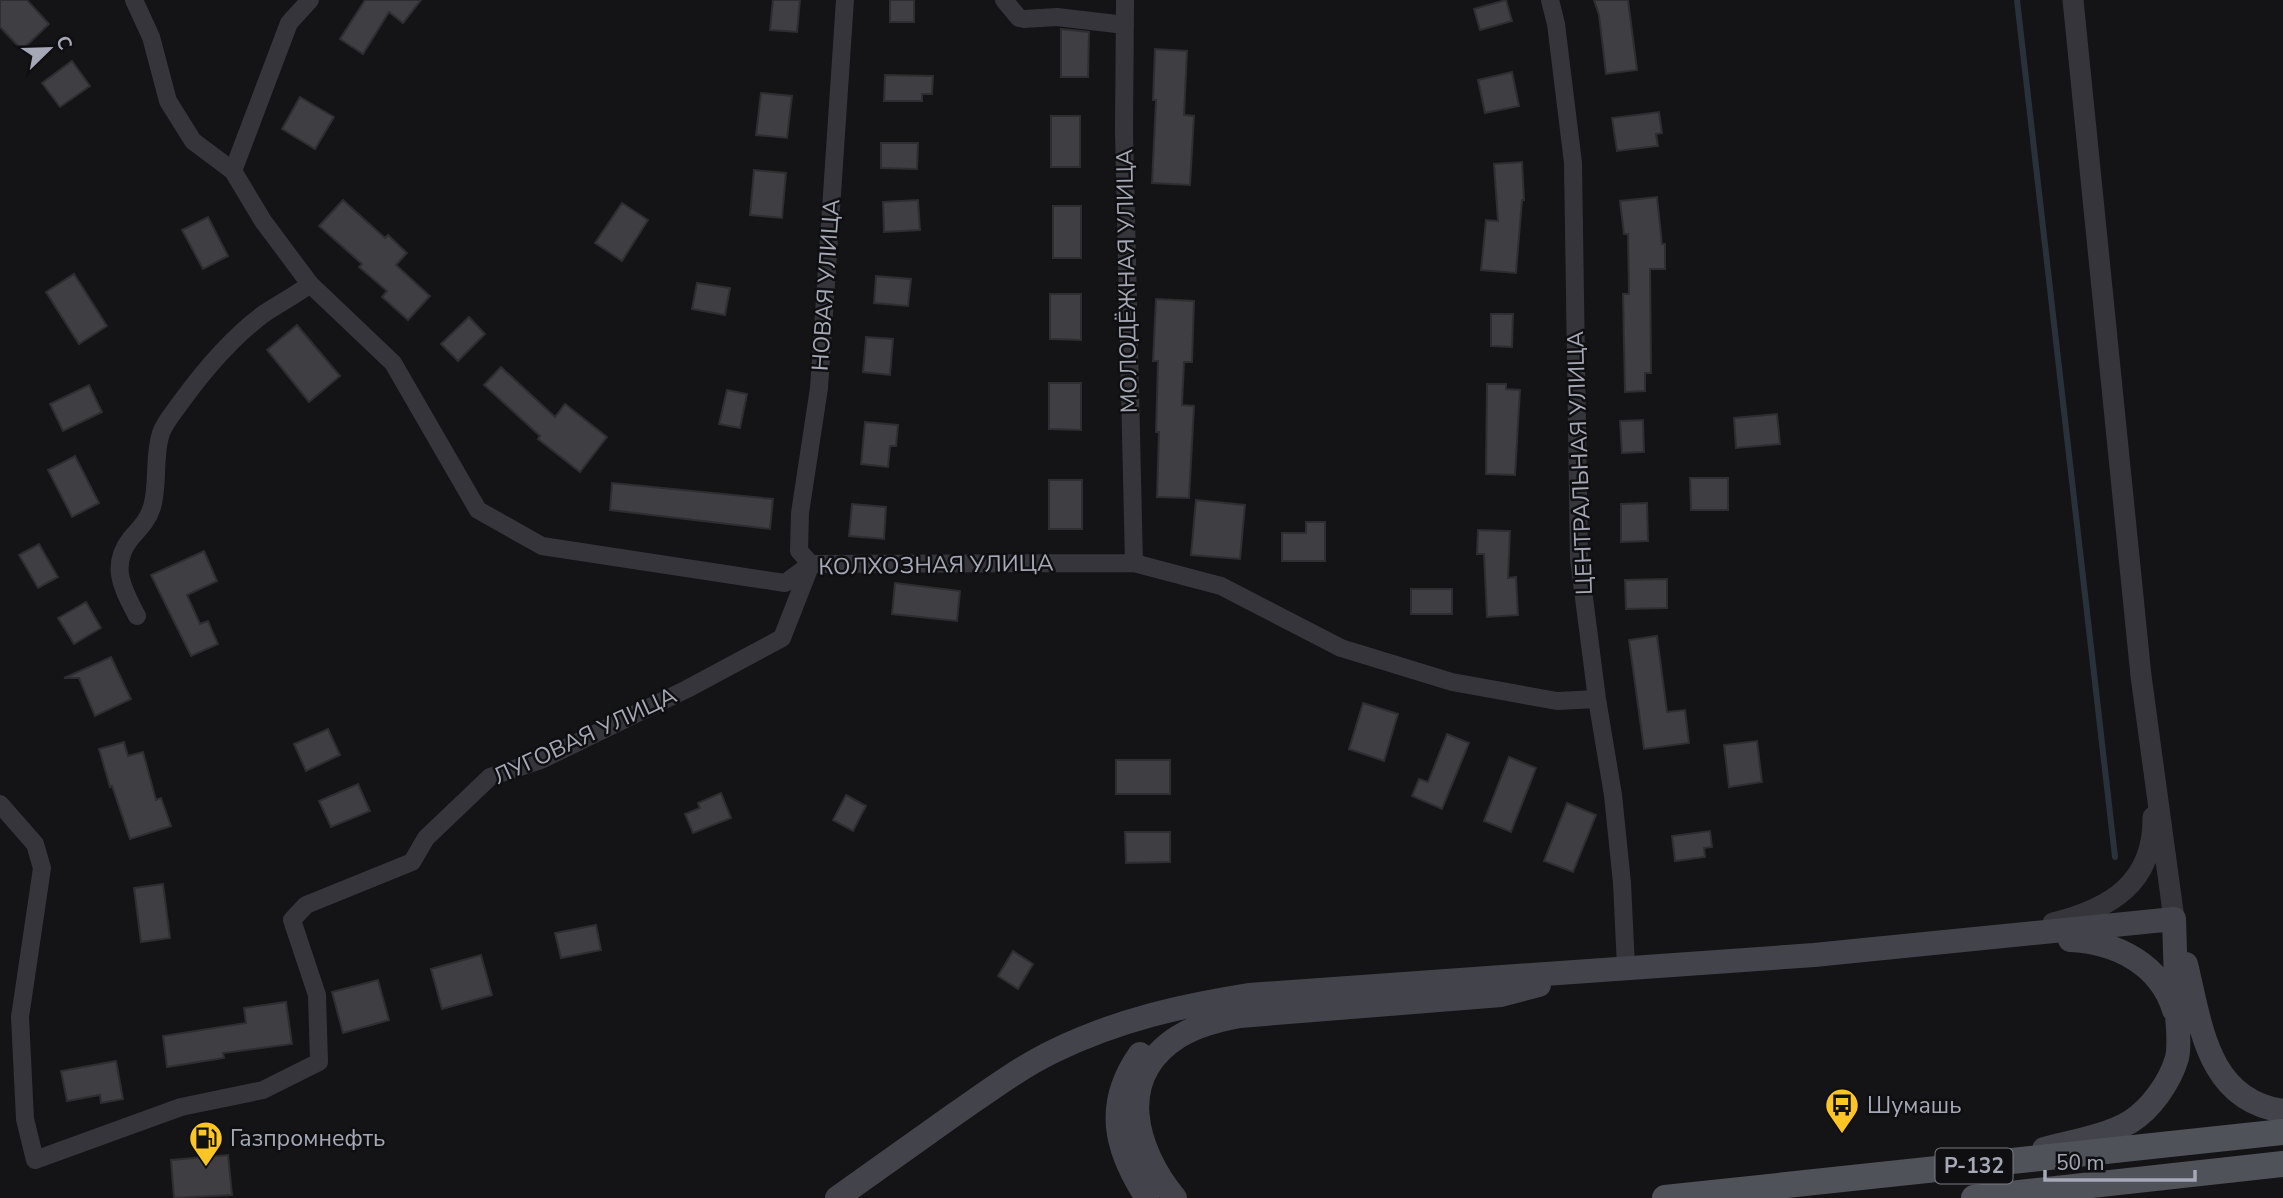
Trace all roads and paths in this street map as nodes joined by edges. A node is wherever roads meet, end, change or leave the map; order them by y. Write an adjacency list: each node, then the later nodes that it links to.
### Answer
1 (134, 0): 9 (street)
2 (310, 0): 9 (street)
3 (845, 0): 12 (street, НОВАЯ УЛИЦА)
4 (1004, 0): 8 (street)
5 (1125, 0): 8 (street, МОЛОДЁЖНАЯ УЛИЦА)
6 (1550, 0): 15 (street, ЦЕНТРАЛЬНАЯ УЛИЦА)
7 (2073, 0): 14 (street)
8 (1125, 25): 11 (street, МОЛОДЁЖНАЯ УЛИЦА)
9 (233, 171): 10 (street, КОЛХОЗНАЯ УЛИЦА)
10 (310, 284): 12 (street, КОЛХОЗНАЯ УЛИЦА); 13 (street)
11 (1134, 562): 12 (street, КОЛХОЗНАЯ УЛИЦА); 15 (street, КОЛХОЗНАЯ УЛИЦА)
12 (811, 564): 16 (street, ЛУГОВАЯ УЛИЦА)
13 (137, 616)
14 (2141, 676): 17 (street); 18 (street)
15 (1597, 699): 19 (street, ЦЕНТРАЛЬНАЯ УЛИЦА)
16 (0, 804)
17 (2174, 919): 18 (main road); 21 (main road); 22 (main road)
18 (1994, 937): 19 (main road); 21 (main road)
19 (1615, 968): 20 (main road); 28 (main road)
20 (1249, 995): 26 (main road); 27 (main road)
21 (2178, 1021): 25 (main road)
22 (2283, 1111)
23 (2283, 1132): 25 (main road, Р-132)
24 (2283, 1164): 30 (main road, Р-132)
25 (1980, 1165): 29 (main road, Р-132)
26 (837, 1198)
27 (1147, 1198)
28 (1175, 1198)
29 (1665, 1198)
30 (1974, 1198)

